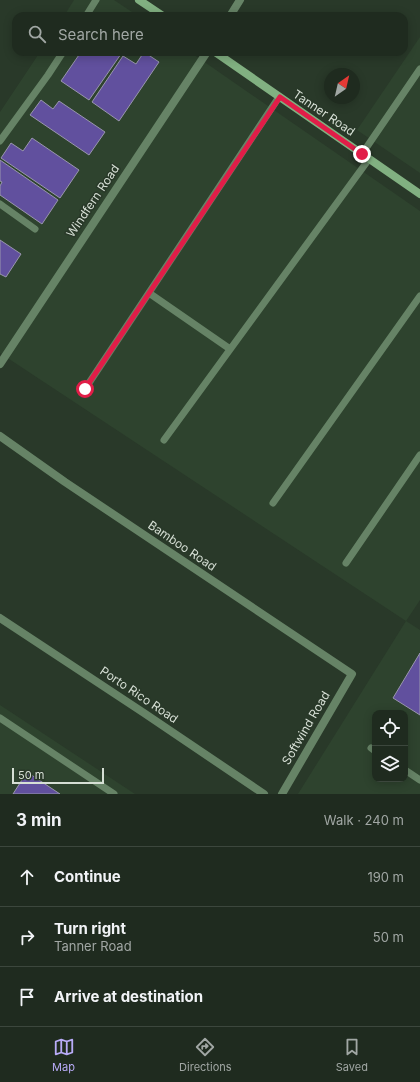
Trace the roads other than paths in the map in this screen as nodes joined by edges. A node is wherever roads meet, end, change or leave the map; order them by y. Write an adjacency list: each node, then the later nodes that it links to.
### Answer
1 (96, 0): 4 (lane)
2 (139, 0): 5 (main road)
3 (240, 0): 6 (street)
4 (88, 12)
5 (157, 12)
6 (232, 12)
7 (60, 56): 12 (lane)
8 (204, 56): 20 (street, Windfern Road)
9 (221, 56): 11 (main road, Tanner Road)
10 (420, 69): 13 (lane)
11 (280, 97): 13 (main road, Tanner Road); 17 (lane)
12 (0, 141)
13 (366, 157): 14 (main road, Tanner Road); 19 (lane)
14 (420, 194)
15 (0, 204): 16 (lane)
16 (35, 229)
17 (149, 293): 19 (lane); 21 (lane)
18 (420, 296): 25 (lane)
19 (230, 349): 23 (lane)
20 (0, 364)
21 (85, 389)
22 (0, 436): 28 (street, Bamboo Road)
23 (164, 440)
24 (420, 455): 26 (lane)
25 (272, 503)
26 (346, 563)
27 (0, 618): 33 (street, Porto Rico Road)
28 (352, 674): 34 (street, Softwind Road)
29 (0, 718): 32 (lane)
30 (408, 772): 31 (lane)
31 (420, 780)
32 (114, 794)
33 (264, 794)
34 (282, 794)

